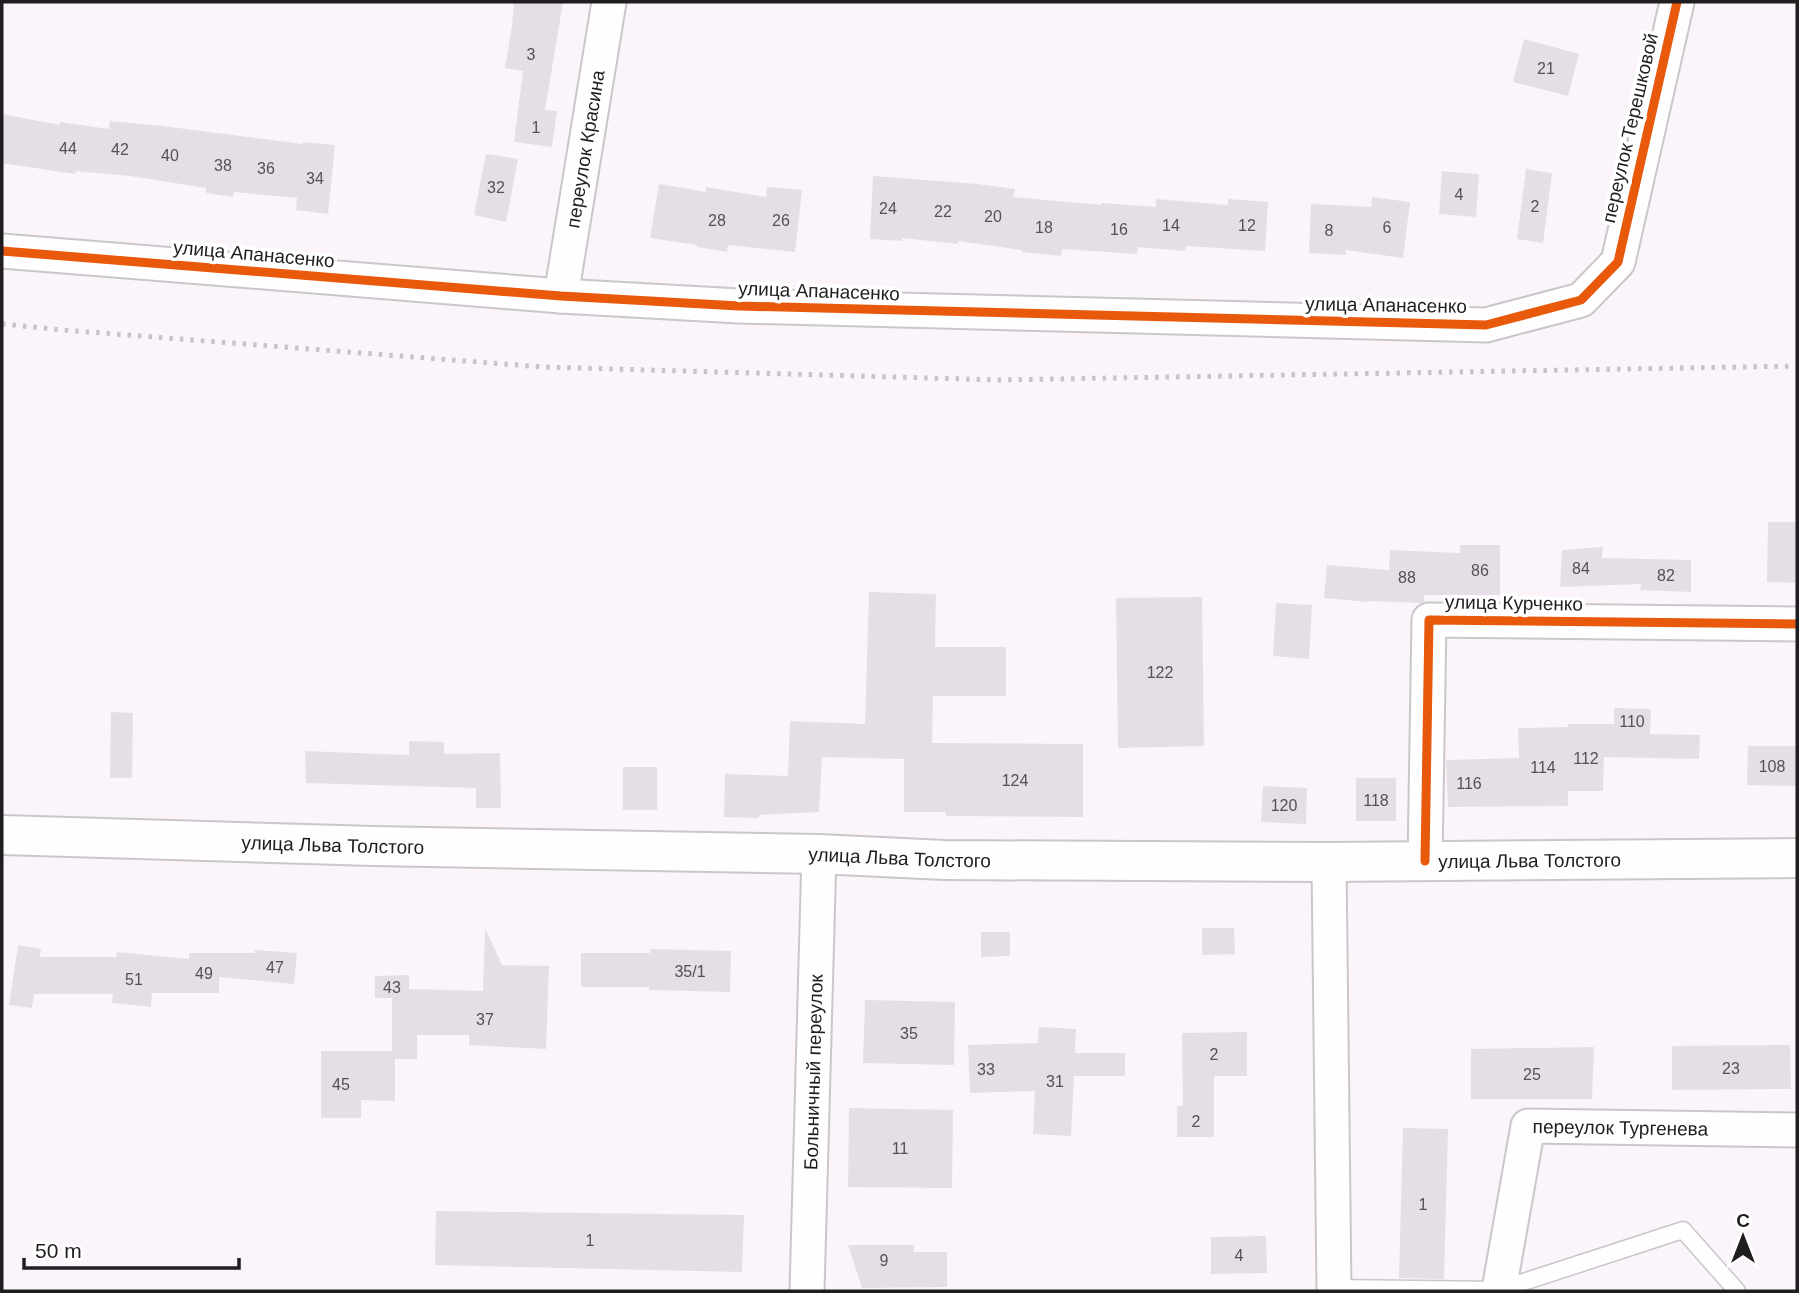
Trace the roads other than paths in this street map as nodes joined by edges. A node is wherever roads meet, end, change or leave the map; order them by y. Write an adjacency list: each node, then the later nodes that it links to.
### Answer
1 (609, 2): 5 (street, переулок Красина)
2 (1677, 2): 4 (street, переулок Терешковой)
3 (2, 251): 5 (street, улица Апанасенко)
4 (1618, 262): 5 (street, улица Апанасенко)
5 (561, 296)
6 (1797, 624): 10 (street, улица Курченко)
7 (2, 835): 8 (main road, улица Льва Толстого)
8 (819, 854): 11 (main road, улица Льва Толстого); 15 (street, Больничный переулок)
9 (1797, 858): 10 (main road, улица Льва Толстого)
10 (1425, 861): 11 (main road, улица Льва Толстого)
11 (1329, 862): 13 (street)
12 (1797, 1130): 14 (street, переулок Тургенева)
13 (1334, 1290): 14 (lane)
14 (1499, 1290): 16 (lane)
15 (807, 1291)
16 (1737, 1291)

